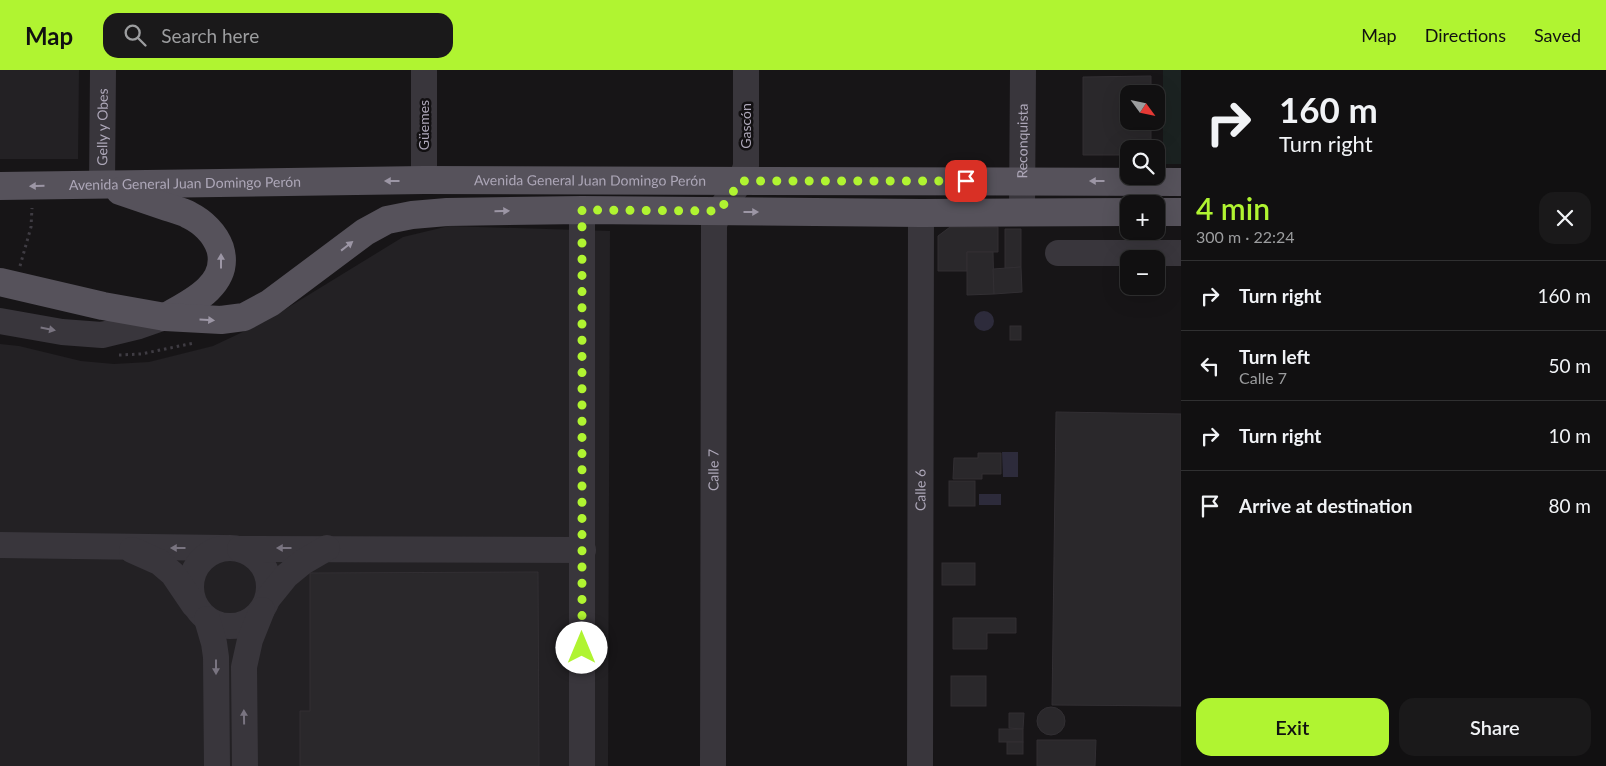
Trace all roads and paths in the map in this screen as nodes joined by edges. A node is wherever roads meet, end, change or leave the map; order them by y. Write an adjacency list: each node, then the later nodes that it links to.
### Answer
1 (103, 70): 9 (street, Gelly y Obes)
2 (424, 70): 5 (street, Güemes)
3 (746, 70): 6 (street, Gascón)
4 (1023, 70): 7 (street, Reconquista)
5 (424, 180): 6 (main road, Avenida General Juan Domingo Perón); 9 (main road, Avenida General Juan Domingo Perón, one-way to 9)
6 (741, 181): 7 (main road, Avenida General Juan Domingo Perón); 13 (street, Calle 7)
7 (1023, 181): 8 (main road, Avenida General Juan Domingo Perón, one-way to 7); 14 (street, Reconquista)
8 (1181, 182)
9 (102, 185): 10 (main road, Avenida General Juan Domingo Perón, one-way to 10); 22 (main road, one-way to 9)
10 (0, 186)
11 (32, 208): 21 (path)
12 (582, 210): 13 (main road); 22 (main road, one-way to 12); 30 (street)
13 (719, 211): 18 (main road, one-way to 18); 36 (street, Calle 7)
14 (1022, 211): 15 (main road); 18 (main road)
15 (1120, 212)
16 (1165, 212): 17 (main road)
17 (1181, 212)
18 (921, 213): 37 (street, Calle 6)
19 (1058, 253): 20 (street)
20 (1181, 253)
21 (7, 274): 22 (main road)
22 (165, 317): 23 (street, one-way to 22)
23 (0, 322)
24 (203, 341): 25 (path)
25 (115, 356)
26 (0, 545): 27 (street)
27 (126, 548): 28 (street, one-way to 27); 32 (street)
28 (233, 548): 29 (street, one-way to 28); 31 (street); 32 (street)
29 (327, 548): 30 (street); 31 (street)
30 (582, 550): 35 (street)
31 (266, 603): 32 (street); 34 (street, one-way to 31)
32 (202, 614): 33 (street, one-way to 33)
33 (217, 766)
34 (245, 766)
35 (582, 766)
36 (714, 766)
37 (920, 766)

